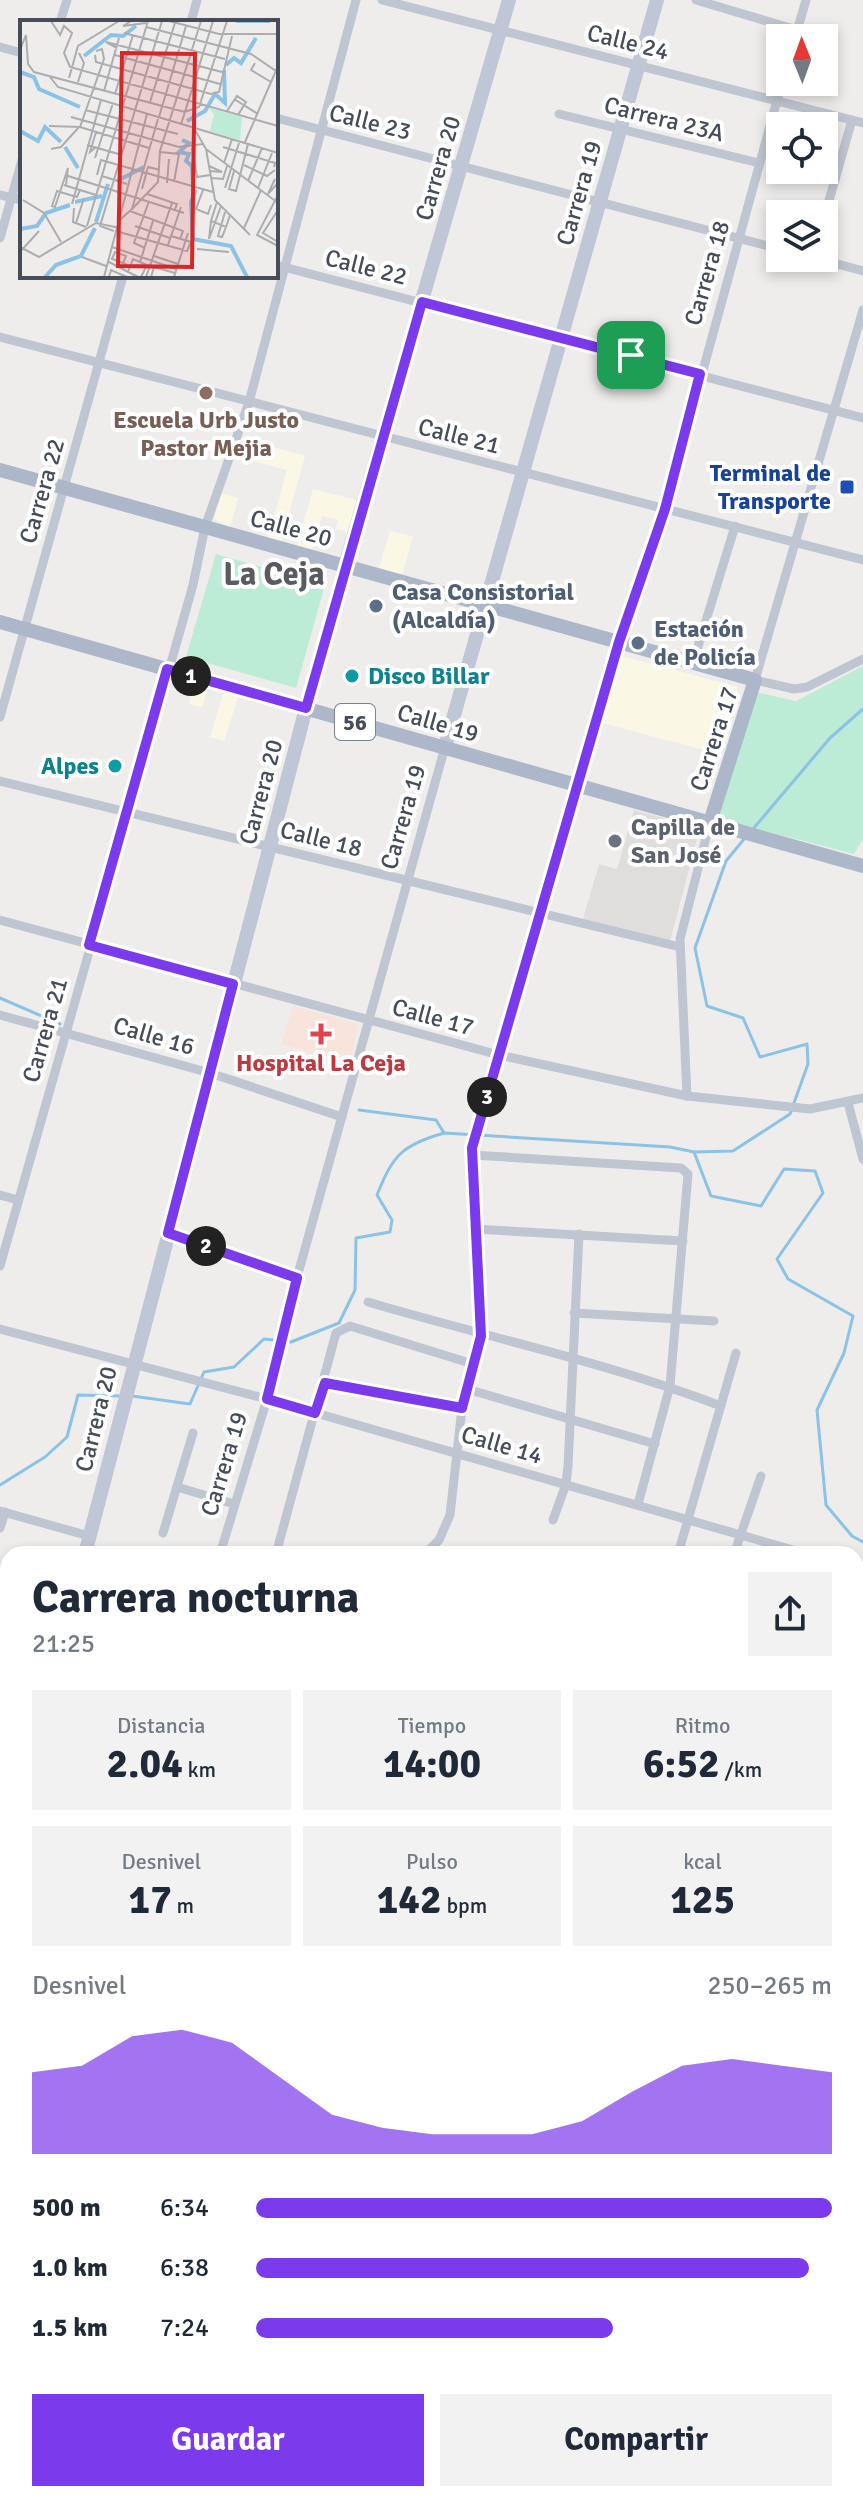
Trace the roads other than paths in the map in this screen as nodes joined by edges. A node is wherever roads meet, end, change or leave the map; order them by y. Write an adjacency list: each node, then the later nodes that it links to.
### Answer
1 (67, 0): 9 (street)
2 (197, 0): 10 (street)
3 (356, 0): 23 (street, Carrera 21)
4 (382, 0): 13 (street, Calle 24)
5 (509, 0): 13 (main road, Carrera 20)
6 (657, 0): 16 (main road, Carrera 19)
7 (696, 0): 11 (street)
8 (806, 0): 12 (street)
9 (61, 20)
10 (192, 20)
11 (767, 24)
12 (799, 24)
13 (501, 30): 16 (street, Calle 24); 26 (main road, Carrera 20)
14 (0, 47): 15 (street)
15 (20, 52)
16 (639, 66): 18 (street, Calle 24); 24 (main road, Carrera 19)
17 (778, 96): 18 (street, Carrera 18)
18 (777, 101): 21 (street, Calle 24); 25 (street, Carrera 18)
19 (559, 114): 24 (street, Carrera 23A)
20 (278, 119): 23 (street, Calle 23)
21 (852, 120): 22 (street, Calle 24); 30 (street)
22 (863, 123)
23 (319, 129): 26 (street, Calle 23); 36 (street, Carrera 21)
24 (621, 129): 25 (street, Carrera 23A); 31 (main road, Carrera 19)
25 (759, 163): 33 (street, Carrera 18)
26 (461, 166): 31 (street, Calle 23); 40 (main road, Carrera 20)
27 (20, 176): 29 (street)
28 (0, 195): 29 (street)
29 (17, 199): 32 (street)
30 (829, 200)
31 (600, 202): 33 (street, Calle 23); 43 (main road, Carrera 19)
32 (0, 238)
33 (738, 238): 34 (street, Calle 23); 46 (street, Carrera 18)
34 (766, 245)
35 (838, 264): 37 (street)
36 (279, 266): 40 (street, Calle 22)
37 (863, 271)
38 (122, 278): 45 (street, Carrera 22)
39 (276, 278): 47 (street, Carrera 21)
40 (422, 302): 43 (street, Calle 22); 50 (main road, Carrera 20)
41 (863, 310): 44 (street, Carrera 17)
42 (0, 337): 45 (street, Calle 21)
43 (562, 337): 46 (street, Calle 22); 52 (main road, Carrera 19)
44 (858, 342): 48 (street, Carrera 17)
45 (99, 363): 47 (street, Calle 21); 53 (street, Carrera 22)
46 (700, 374): 48 (street, Calle 22); 54 (street, Carrera 18)
47 (249, 402): 50 (street, Calle 21); 56 (street, Carrera 21)
48 (834, 409): 49 (street, Calle 22); 57 (street, Carrera 17)
49 (863, 418)
50 (382, 437): 52 (street, Calle 21); 59 (main road, Carrera 20)
51 (0, 470): 53 (main road, Calle 20)
52 (523, 472): 54 (street, Calle 21); 60 (main road, Carrera 19)
53 (64, 488): 56 (main road, Calle 20); 62 (street, Carrera 22)
54 (665, 509): 55 (street, Calle 21); 63 (street, Carrera 18)
55 (735, 526): 57 (street, Calle 21); 65 (street)
56 (205, 527): 59 (main road, Calle 20); 66 (street, Carrera 21)
57 (796, 542): 58 (street, Calle 21); 67 (street, Carrera 17)
58 (863, 560)
59 (345, 566): 60 (main road, Calle 20); 68 (street, Carrera 20)
60 (485, 605): 63 (main road, Calle 20); 70 (main road, Carrera 19)
61 (0, 622): 62 (main road, Calle 19 / 56)
62 (24, 629): 66 (main road, Calle 19 / 56); 69 (street, Carrera 22)
63 (619, 642): 65 (main road, Calle 20); 72 (street, Carrera 18)
64 (863, 659): 67 (street)
65 (693, 663): 67 (main road, Calle 20)
66 (167, 669): 68 (main road, Calle 19 / 56); 73 (street, Carrera 21)
67 (755, 680): 74 (main road, Carrera 17)
68 (306, 708): 70 (main road, Calle 19 / 56); 75 (main road, Carrera 20)
69 (0, 717)
70 (445, 747): 72 (main road, Calle 19 / 56); 77 (street, Carrera 19)
71 (0, 781): 73 (street, Calle 18)
72 (578, 785): 74 (main road, Calle 19 / 56); 78 (street, Carrera 18)
73 (127, 812): 75 (street, Calle 18); 80 (street, Carrera 21)
74 (710, 822): 76 (main road, Calle 19 / 56); 81 (street, Carrera 17)
75 (270, 847): 77 (street, Calle 18); 82 (main road, Carrera 20)
76 (863, 866)
77 (408, 881): 78 (street, Calle 18); 84 (street, Carrera 19)
78 (540, 913): 81 (street, Calle 18); 86 (street, Carrera 18)
79 (0, 920): 80 (street, Calle 17)
80 (89, 945): 82 (street, Calle 17); 85 (street, Carrera 21)
81 (680, 947): 88 (street, Carrera 17)
82 (233, 984): 84 (street, Calle 17); 87 (main road, Carrera 20)
83 (0, 1015): 85 (street, Calle 16)
84 (369, 1020): 86 (street, Calle 17); 91 (street, Carrera 19)
85 (65, 1032): 87 (street, Calle 16); 95 (street, Carrera 21)
86 (499, 1055): 88 (street, Calle 17); 92 (street, Carrera 18)
87 (210, 1073): 91 (street, Calle 16); 97 (main road, Carrera 20)
88 (687, 1096): 90 (street, Calle 17)
89 (863, 1098): 90 (street, Calle 17)
90 (848, 1103): 93 (street)
91 (342, 1117): 101 (street, Carrera 19)
92 (472, 1152): 96 (street, Carrera 18); 99 (street)
93 (863, 1159)
94 (0, 1195): 95 (street)
95 (18, 1200): 100 (street, Carrera 21)
96 (474, 1229): 98 (street); 107 (street, Carrera 18)
97 (168, 1233): 101 (street); 110 (main road, Carrera 20)
98 (579, 1234): 99 (street); 103 (street)
99 (683, 1241): 104 (street)
100 (0, 1266)
101 (297, 1278): 115 (street, Carrera 19)
102 (368, 1302): 107 (street)
103 (574, 1313): 104 (street); 109 (street)
104 (677, 1319): 105 (street); 113 (street)
105 (714, 1321)
106 (0, 1329): 110 (street, Calle 14)
107 (481, 1336): 109 (street); 111 (street, Carrera 18)
108 (736, 1353): 116 (street)
109 (574, 1356): 113 (street); 119 (street)
110 (133, 1363): 115 (street, Calle 14); 134 (main road, Carrera 20)
111 (473, 1364): 112 (street); 114 (street, Carrera 18)
112 (325, 1383): 117 (street); 118 (street)
113 (670, 1386): 116 (street); 121 (street)
114 (467, 1389): 117 (street, Carrera 18); 119 (street)
115 (267, 1399): 118 (street, Calle 14); 126 (street, Carrera 19)
116 (721, 1406): 129 (street)
117 (462, 1408): 122 (street, Carrera 18)
118 (315, 1413): 122 (street, Calle 14); 137 (street)
119 (571, 1420): 121 (street); 124 (street)
120 (193, 1433): 125 (street)
121 (655, 1444): 127 (street)
122 (454, 1453): 124 (street, Calle 14); 138 (street, Carrera 18)
123 (761, 1476): 133 (street)
124 (566, 1484): 127 (street, Calle 14); 130 (street)
125 (177, 1487): 126 (street); 132 (street)
126 (234, 1504): 136 (street, Carrera 19)
127 (638, 1504): 129 (street, Calle 14)
128 (2, 1511): 131 (street); 134 (street)
129 (690, 1519): 133 (street, Calle 14); 139 (street)
130 (553, 1520)
131 (0, 1528)
132 (163, 1533)
133 (741, 1534): 140 (street); 141 (street, Calle 14)
134 (89, 1536): 135 (main road, Carrera 20)
135 (87, 1546)
136 (222, 1546)
137 (278, 1546)
138 (433, 1546)
139 (681, 1546)
140 (737, 1546)
141 (773, 1546)

